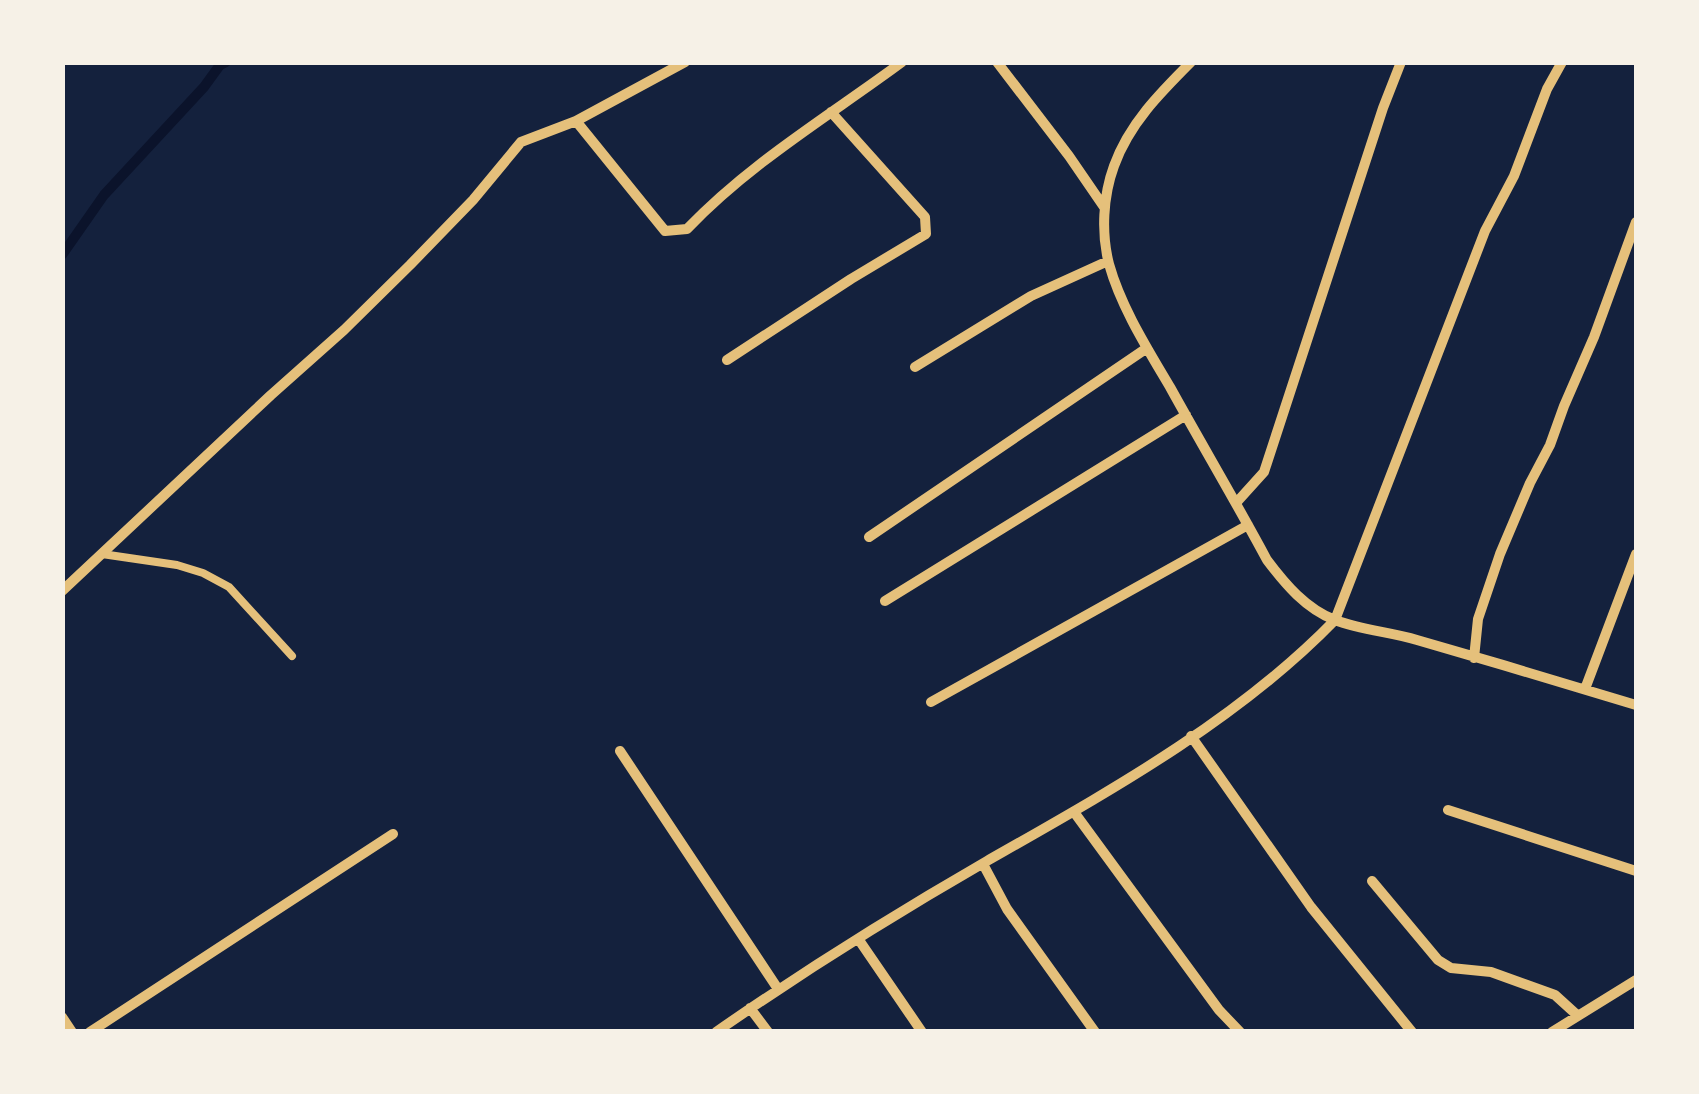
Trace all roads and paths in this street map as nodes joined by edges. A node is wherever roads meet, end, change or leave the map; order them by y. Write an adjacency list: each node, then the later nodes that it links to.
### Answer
1 (684, 62): 8 (street)
2 (902, 62): 7 (street)
3 (997, 62): 9 (street)
4 (1191, 62): 9 (street)
5 (1401, 62): 16 (street)
6 (1562, 62): 23 (street)
7 (831, 112): 8 (street); 13 (street)
8 (576, 121): 19 (street)
9 (1104, 208): 11 (street)
10 (1636, 222): 25 (street)
11 (1108, 261): 12 (street); 14 (street)
12 (1148, 348): 15 (street); 18 (street)
13 (727, 360)
14 (915, 367)
15 (1186, 415): 16 (street); 22 (street)
16 (1236, 503): 17 (street)
17 (1248, 525): 23 (street); 27 (street)
18 (869, 537)
19 (102, 554): 21 (street); 24 (lane)
20 (1636, 554): 26 (street)
21 (62, 591)
22 (885, 601)
23 (1335, 620): 25 (street); 29 (street)
24 (292, 656)
25 (1474, 658): 26 (street)
26 (1585, 690): 28 (street)
27 (931, 702)
28 (1636, 706)
29 (1192, 736): 32 (street); 50 (street)
30 (620, 750): 39 (street)
31 (1448, 810): 35 (street)
32 (1074, 812): 34 (street); 49 (street)
33 (394, 834): 44 (street)
34 (982, 864): 37 (street); 48 (street)
35 (1636, 871)
36 (1372, 882): 41 (street)
37 (859, 940): 39 (street); 47 (street)
38 (1636, 980): 41 (street)
39 (778, 989): 40 (street)
40 (750, 1008): 45 (street); 46 (street)
41 (1578, 1016): 51 (street)
42 (62, 1017): 43 (street)
43 (72, 1032)
44 (90, 1032)
45 (716, 1032)
46 (768, 1032)
47 (922, 1032)
48 (1095, 1032)
49 (1240, 1032)
50 (1412, 1032)
51 (1552, 1032)

